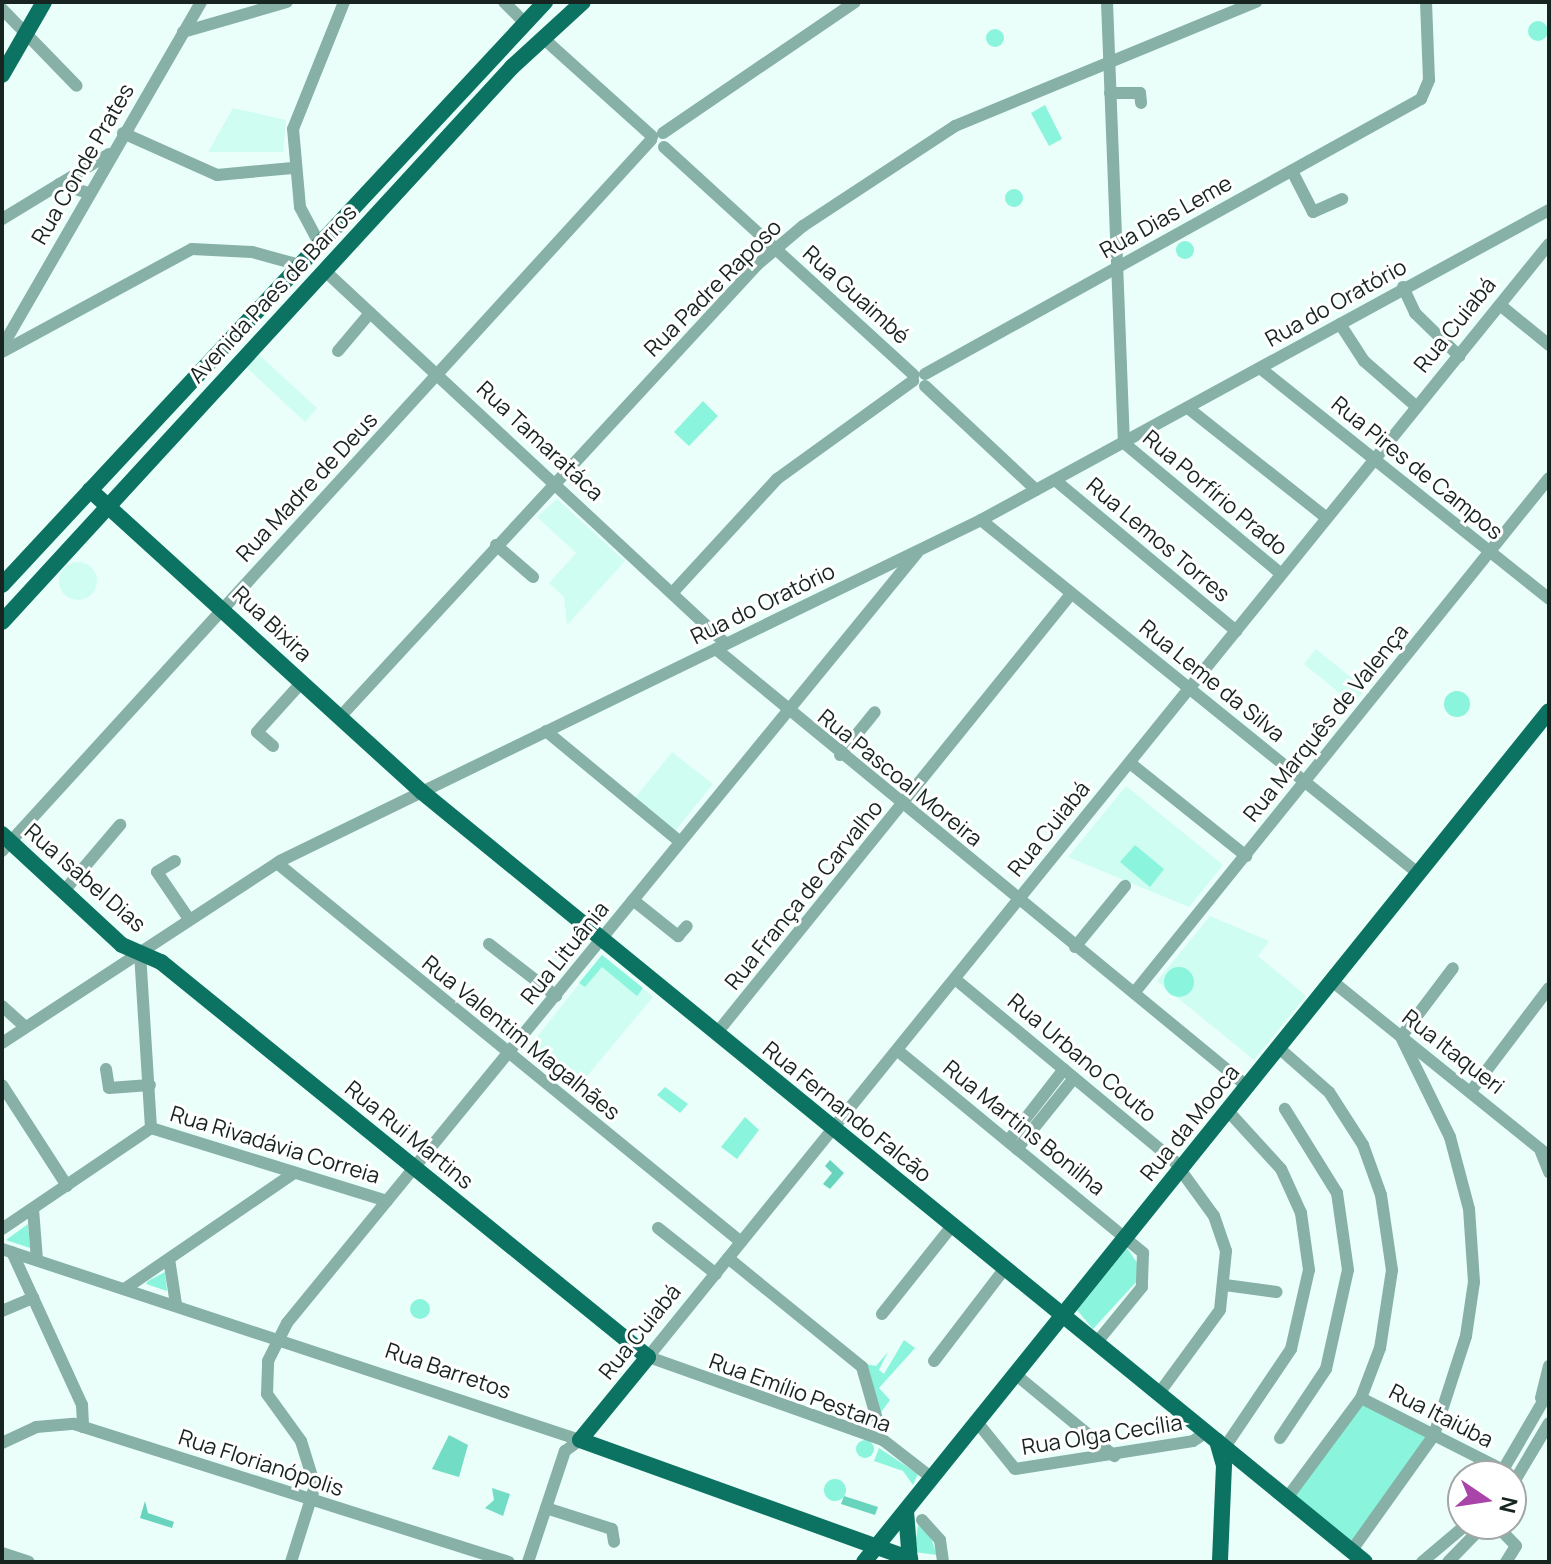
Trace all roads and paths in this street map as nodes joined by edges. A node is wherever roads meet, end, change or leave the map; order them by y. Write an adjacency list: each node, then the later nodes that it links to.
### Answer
1 (44, 2): 14 (main road)
2 (201, 2): 15 (street, Rua Conde Prates)
3 (287, 2): 15 (street)
4 (344, 2): 25 (street)
5 (504, 2): 13 (street)
6 (545, 2): 13 (main road, Avenida Paes de Barros)
7 (583, 2): 16 (main road, Avenida Paes de Barros)
8 (855, 2): 23 (street)
9 (1107, 2): 17 (street)
10 (1256, 2): 17 (street, Rua Padre Raposo)
11 (1426, 2): 26 (street, Rua Dias Leme)
12 (2, 9): 14 (street)
13 (523, 21): 28 (main road, Avenida Paes de Barros)
14 (27, 32): 18 (main road); 19 (street)
15 (183, 32): 22 (street, Rua Conde Prates)
16 (543, 38): 23 (street, Rua Guaimbé); 38 (main road, Avenida Paes de Barros)
17 (1109, 61): 20 (street); 35 (street, Rua Padre Raposo)
18 (2, 75)
19 (77, 86)
20 (1110, 93): 21 (street); 37 (street)
21 (1141, 103)
22 (123, 133): 24 (street, Rua Conde Prates); 25 (street)
23 (659, 141): 35 (street, Rua Guaimbé); 48 (street, Rua Madre de Deus)
24 (110, 154): 27 (street); 29 (street, Rua Conde Prates)
25 (293, 168): 33 (street)
26 (1292, 171): 30 (street); 37 (street, Rua Dias Leme)
27 (59, 184): 29 (street); 32 (street)
28 (364, 192): 33 (main road, Avenida Paes de Barros); 38 (main road)
29 (88, 193): 44 (street, Rua Conde Prates)
30 (1342, 199)
31 (1549, 210): 39 (street, Rua do Oratório)
32 (2, 219)
33 (318, 241): 36 (main road, Avenida Paes de Barros)
34 (1549, 244): 40 (street, Rua Cuiabá)
35 (776, 249): 49 (street, Rua Guaimbé); 56 (street, Rua Padre Raposo)
36 (296, 264): 44 (street); 57 (main road, Avenida Paes de Barros)
37 (1115, 268): 49 (street, Rua Dias Leme); 52 (street)
38 (324, 270): 41 (street, Rua Tamaratáca); 59 (main road, Avenida Paes de Barros)
39 (1403, 287): 42 (street, Rua do Oratório); 46 (street)
40 (1500, 305): 43 (street); 46 (street, Rua Cuiabá)
41 (370, 313): 45 (street); 48 (street, Rua Tamaratáca)
42 (1340, 324): 47 (street, Rua do Oratório); 50 (street)
43 (1549, 345)
44 (2, 349)
45 (338, 351)
46 (1459, 356): 50 (street, Rua Cuiabá)
47 (1260, 368): 51 (street, Rua do Oratório); 53 (street, Rua Pires de Campos)
48 (438, 374): 56 (street, Rua Tamaratáca); 74 (street, Rua Madre de Deus)
49 (917, 382): 58 (street, Rua Guaimbé); 70 (street, Rua Dias Leme)
50 (1417, 407): 53 (street, Rua Cuiabá)
51 (1188, 408): 52 (street, Rua do Oratório); 60 (street)
52 (1124, 443): 55 (street, Rua do Oratório); 66 (street, Rua Porfírio Prado)
53 (1375, 459): 60 (street, Rua Cuiabá); 64 (street, Rua Pires de Campos)
54 (1549, 478): 64 (street, Rua Marquês de Valença)
55 (1055, 480): 58 (street, Rua do Oratório); 76 (street, Rua Lemos Torres)
56 (554, 482): 62 (street, Rua Padre Raposo); 70 (street, Rua Tamaratáca)
57 (90, 490): 59 (main road, Rua Bixira); 69 (main road, Avenida Paes de Barros)
58 (1036, 490): 61 (street, Rua do Oratório)
59 (109, 506): 74 (main road, Rua Bixira); 75 (main road, Avenida Paes de Barros)
60 (1327, 518): 66 (street, Rua Cuiabá)
61 (981, 520): 63 (street, Rua do Oratório); 71 (street, Rua Leme da Silva)
62 (496, 545): 67 (street); 83 (street, Rua Padre Raposo)
63 (918, 551): 65 (street, Rua do Oratório); 68 (street, Rua Lituânia)
64 (1489, 552): 73 (street, Rua Pires de Campos); 88 (street, Rua Marquês de Valença)
65 (886, 567): 68 (street); 72 (street); 77 (street, Rua do Oratório)
66 (1281, 574): 76 (street, Rua Cuiabá)
67 (533, 577)
68 (892, 584): 72 (street, Rua Lituânia)
69 (2, 585)
70 (674, 591): 77 (street, Rua Tamaratáca)
71 (1071, 594): 79 (street, Rua Leme da Silva); 90 (street, Rua França de Carvalho)
72 (881, 595): 80 (street, Rua Lituânia)
73 (1549, 599)
74 (222, 608): 78 (main road, Rua Bixira); 92 (street, Rua Madre de Deus)
75 (2, 622)
76 (1236, 631): 79 (street, Rua Cuiabá)
77 (721, 647): 80 (street, Rua Pascoal Moreira); 84 (street, Rua do Oratório)
78 (302, 682): 83 (main road, Rua Bixira); 85 (street)
79 (1189, 689): 87 (street, Rua Cuiabá); 88 (street, Rua Leme da Silva)
80 (785, 712): 86 (street, Rua Pascoal Moreira); 93 (street, Rua Lituânia)
81 (875, 712): 86 (street)
82 (1547, 716): 97 (main road, Rua da Mooca)
83 (340, 717): 89 (main road, Rua Bixira)
84 (546, 731): 89 (street, Rua do Oratório); 93 (street)
85 (273, 746)
86 (840, 755): 90 (street, Rua Pascoal Moreira)
87 (1130, 763): 94 (street); 101 (street, Rua Cuiabá)
88 (1305, 782): 94 (street, Rua Marquês de Valença); 97 (street, Rua Leme da Silva)
89 (422, 792): 96 (street, Rua do Oratório); 104 (main road, Rua Fernando Falcão)
90 (903, 805): 101 (street, Rua Pascoal Moreira); 116 (street, Rua França de Carvalho)
91 (120, 825): 99 (street)
92 (5, 842): 99 (main road, Rua Isabel Dias)
93 (680, 842): 100 (street, Rua Lituânia)
94 (1246, 856): 112 (street, Rua Marquês de Valença)
95 (175, 861): 102 (street)
96 (277, 863): 102 (street, Rua do Oratório); 121 (street, Rua Valentim Magalhães)
97 (1419, 874): 110 (main road, Rua da Mooca)
98 (1125, 886): 106 (street)
99 (64, 891): 107 (main road, Rua Isabel Dias)
100 (633, 900): 103 (street); 104 (street, Rua Lituânia)
101 (1020, 900): 106 (street, Rua Pascoal Moreira); 109 (street, Rua Cuiabá)
102 (189, 919): 107 (street, Rua do Oratório)
103 (687, 926)
104 (601, 940): 113 (street, Rua Lituânia); 116 (main road, Rua Fernando Falcão)
105 (489, 944): 113 (street)
106 (1075, 947): 112 (street, Rua Pascoal Moreira)
107 (140, 953): 115 (street, Rua do Oratório); 125 (street); 135 (main road, Rua Rui Martins)
108 (1453, 968): 117 (street)
109 (955, 979): 120 (street, Rua Cuiabá); 123 (street, Rua Urbano Couto)
110 (1332, 981): 117 (street, Rua Itaqueri); 119 (main road, Rua da Mooca)
111 (1549, 988): 127 (street)
112 (1134, 993): 126 (street, Rua Pascoal Moreira)
113 (556, 996): 121 (street, Rua Lituânia)
114 (2, 1006): 115 (street)
115 (25, 1027): 118 (street, Rua do Oratório)
116 (716, 1034): 131 (main road, Rua Fernando Falcão)
117 (1401, 1037): 127 (street, Rua Itaqueri); 176 (street)
118 (2, 1043)
119 (1280, 1049): 126 (main road, Rua da Mooca); 169 (street)
120 (897, 1050): 131 (street, Rua Cuiabá); 133 (street, Rua Martins Bonilha)
121 (509, 1053): 135 (street, Rua Lituânia); 146 (street, Rua Valentim Magalhães)
122 (106, 1069): 125 (street)
123 (1069, 1073): 133 (street); 136 (street, Rua Urbano Couto)
124 (2, 1085): 139 (street)
125 (150, 1085): 130 (street)
126 (1248, 1087): 129 (main road, Rua da Mooca)
127 (1471, 1091): 134 (street, Rua Itaqueri)
128 (1285, 1109): 177 (street)
129 (1228, 1111): 136 (main road, Rua da Mooca); 178 (street)
130 (151, 1128): 138 (street, Rua Rivadávia Correia); 139 (street)
131 (833, 1129): 142 (main road, Rua Fernando Falcão); 146 (street, Rua Cuiabá)
132 (1549, 1137): 134 (street)
133 (1013, 1145): 145 (street, Rua Martins Bonilha)
134 (1544, 1152): 137 (street)
135 (414, 1167): 140 (street, Rua Lituânia); 163 (main road, Rua Rui Martins)
136 (1181, 1169): 145 (main road, Rua da Mooca); 153 (street, Rua Urbano Couto)
137 (1549, 1172)
138 (294, 1173): 140 (street, Rua Rivadávia Correia); 149 (street)
139 (67, 1186): 141 (street)
140 (387, 1201): 161 (street, Rua Lituânia)
141 (33, 1209): 144 (street); 150 (street)
142 (952, 1226): 151 (main road, Rua Fernando Falcão); 159 (street)
143 (658, 1228): 152 (street)
144 (2, 1229)
145 (1125, 1236): 160 (main road, Rua da Mooca); 162 (street)
146 (741, 1242): 148 (street, Rua Cuiabá)
147 (7, 1251): 150 (street, Rua Barretos); 156 (street)
148 (728, 1258): 152 (street, Rua Cuiabá); 171 (street)
149 (169, 1259): 154 (street); 157 (street)
150 (37, 1260): 154 (street, Rua Barretos)
151 (1005, 1268): 160 (main road, Rua Fernando Falcão); 164 (street)
152 (716, 1274): 163 (street, Rua Cuiabá)
153 (1225, 1285): 155 (street); 168 (street, Rua Urbano Couto)
154 (126, 1288): 157 (street, Rua Barretos)
155 (1277, 1292)
156 (33, 1298): 158 (street); 174 (street)
157 (176, 1304): 161 (street, Rua Barretos)
158 (2, 1311)
159 (882, 1314)
160 (1062, 1314): 162 (main road, Rua Fernando Falcão); 166 (main road, Rua da Mooca)
161 (280, 1335): 179 (street, Rua Barretos); 190 (street, Rua Lituânia)
162 (1097, 1342): 168 (main road, Rua Fernando Falcão)
163 (648, 1357): 175 (street, Rua Emílio Pestana); 179 (main road, Rua Cuiabá)
164 (934, 1361)
165 (1549, 1366): 170 (street)
166 (1015, 1374): 172 (main road, Rua da Mooca); 182 (street)
167 (1549, 1391): 170 (street)
168 (1160, 1392): 178 (main road, Rua Fernando Falcão)
169 (1361, 1398): 176 (street, Rua Itaiúba); 189 (street)
170 (1538, 1409): 184 (street)
171 (872, 1413): 175 (street); 180 (street)
172 (977, 1422): 182 (street, Rua Olga Cecília); 187 (main road, Rua da Mooca)
173 (1549, 1423): 185 (street)
174 (83, 1427): 181 (street, Rua Florianópolis); 190 (street, Rua Florianópolis)
175 (849, 1429): 180 (street, Rua Emílio Pestana)
176 (1434, 1435): 183 (street, Rua Itaiúba); 199 (street)
177 (1280, 1438)
178 (1216, 1439): 182 (street, Rua Olga Cecília); 186 (main road, Rua Fernando Falcão); 188 (main road)
179 (580, 1440): 191 (street); 198 (main road, Rua Barretos)
180 (883, 1440): 187 (street, Rua Emílio Pestana)
181 (2, 1443)
182 (1114, 1456)
183 (1478, 1460)
184 (1509, 1460)
185 (1527, 1460)
186 (1246, 1464): 188 (main road); 189 (main road, Rua Fernando Falcão)
187 (932, 1478): 192 (main road, Rua da Mooca)
188 (1222, 1481): 208 (main road)
189 (1287, 1498): 199 (main road, Rua Fernando Falcão)
190 (311, 1499): 203 (street); 204 (street, Rua Florianópolis)
191 (546, 1508): 197 (street); 205 (street)
192 (906, 1511): 198 (main road, Rua da Mooca); 201 (main road)
193 (922, 1520): 207 (street)
194 (1448, 1540): 210 (street)
195 (1469, 1540): 211 (street)
196 (1510, 1540): 212 (street)
197 (614, 1542)
198 (876, 1549): 201 (main road, Rua Barretos); 206 (main road, Rua da Mooca)
199 (1352, 1550): 209 (main road, Rua Fernando Falcão)
200 (2, 1553): 202 (street)
201 (915, 1561)
202 (29, 1562)
203 (291, 1562)
204 (509, 1562)
205 (528, 1562)
206 (864, 1562)
207 (943, 1562)
208 (1220, 1562)
209 (1365, 1562)
210 (1422, 1562)
211 (1448, 1562)
212 (1506, 1562)

